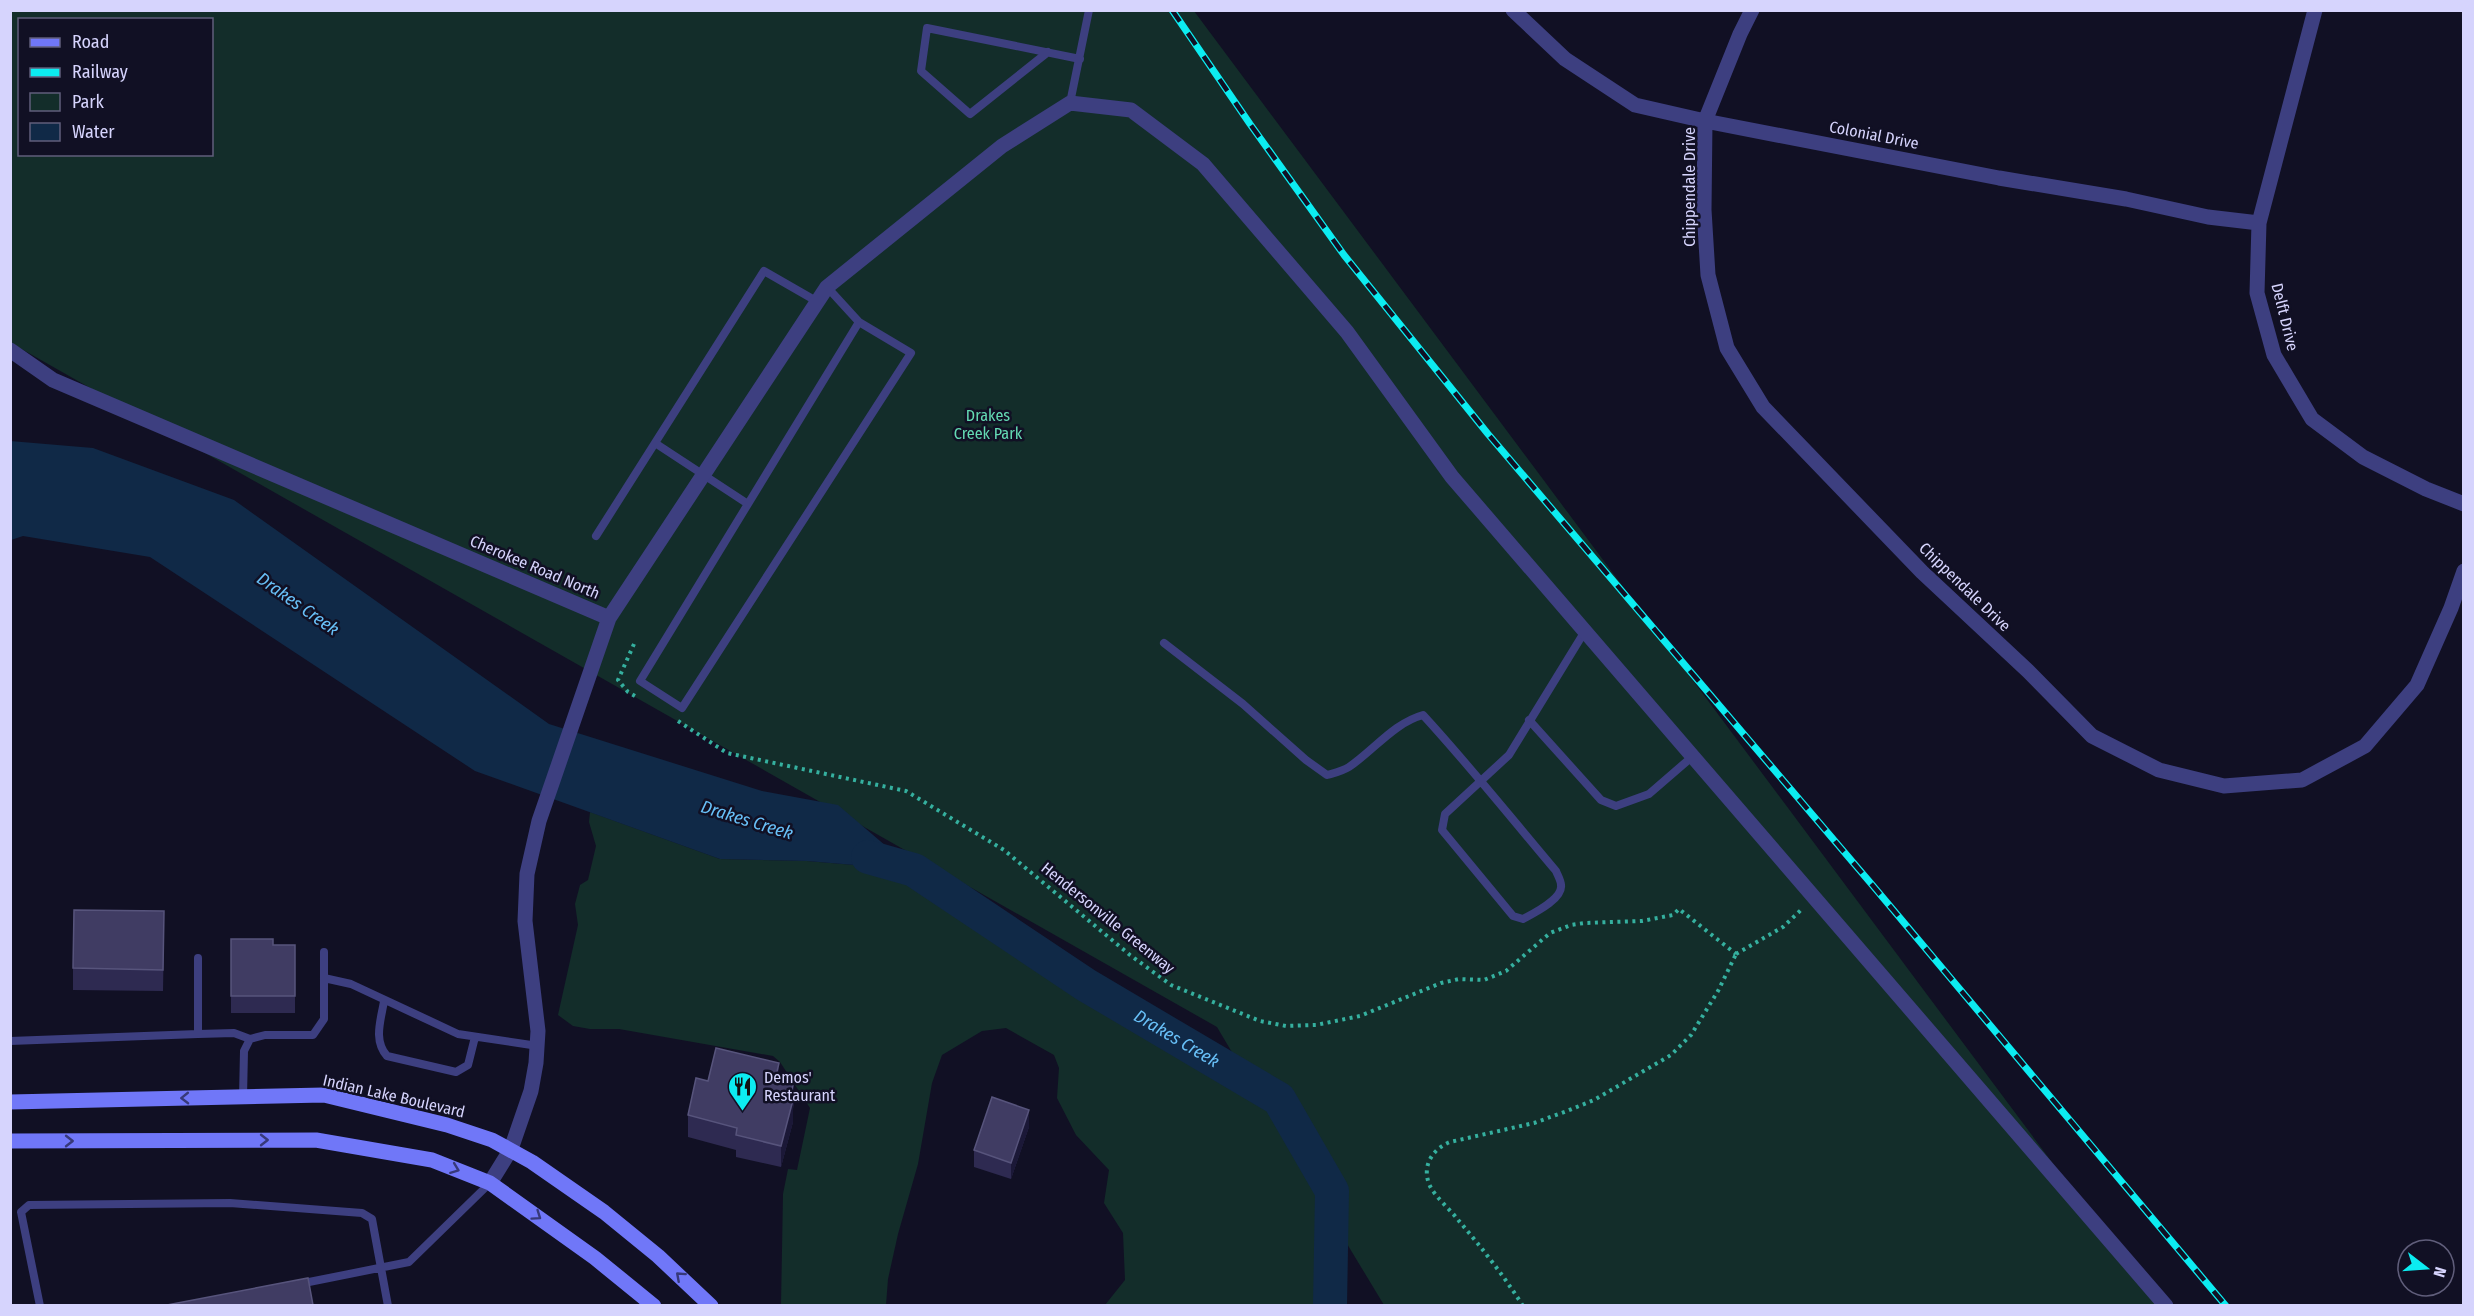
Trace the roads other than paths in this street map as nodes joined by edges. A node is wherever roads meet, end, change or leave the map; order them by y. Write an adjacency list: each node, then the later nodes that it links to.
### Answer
1 (1089, 10): 6 (lane)
2 (1514, 10): 8 (street, Colonial Drive)
3 (1752, 10): 8 (street, Chippendale Drive)
4 (2315, 10): 9 (street, Delft Drive)
5 (1048, 52): 5 (lane); 6 (lane)
6 (1080, 58): 7 (lane)
7 (1070, 103): 10 (street); 21 (street)
8 (1705, 121): 9 (street, Colonial Drive); 19 (street, Chippendale Drive)
9 (2259, 223): 17 (street, Delft Drive)
10 (827, 287): 11 (street); 12 (lane)
11 (818, 302): 14 (lane); 15 (street)
12 (859, 322): 16 (lane); 16 (lane)
13 (10, 350): 20 (street, Cherokee Road North)
14 (655, 443): 15 (lane); 18 (lane)
15 (703, 475): 16 (lane); 20 (street)
16 (748, 504)
17 (2463, 504)
18 (596, 536)
19 (2463, 571)
20 (609, 618): 34 (street, Cherokee Road North)
21 (1585, 631): 23 (lane); 24 (street)
22 (1164, 643): 25 (lane)
23 (1529, 720): 24 (lane); 25 (lane)
24 (1693, 756): 46 (street)
25 (1480, 782): 25 (lane)
26 (324, 952): 28 (lane)
27 (198, 958): 30 (lane)
28 (324, 978): 29 (lane); 32 (lane)
29 (384, 1001): 31 (lane); 31 (lane)
30 (198, 1035): 32 (lane); 33 (lane)
31 (476, 1037): 34 (lane)
32 (250, 1039): 35 (lane)
33 (10, 1041)
34 (538, 1046): 38 (street, Cherokee Road North)
35 (243, 1097): 36 (main road, Indian Lake Boulevard, one-way to 36); 38 (main road, Indian Lake Boulevard)
36 (10, 1102)
37 (10, 1141): 39 (main road, one-way to 39)
38 (511, 1149): 39 (street, Cherokee Road North); 45 (main road, Indian Lake Boulevard, one-way to 38)
39 (490, 1183): 40 (lane); 44 (main road, one-way to 44)
40 (381, 1269): 41 (lane); 42 (lane); 43 (lane)
41 (291, 1286)
42 (40, 1305)
43 (388, 1305)
44 (654, 1305)
45 (711, 1305)
46 (2166, 1305)

